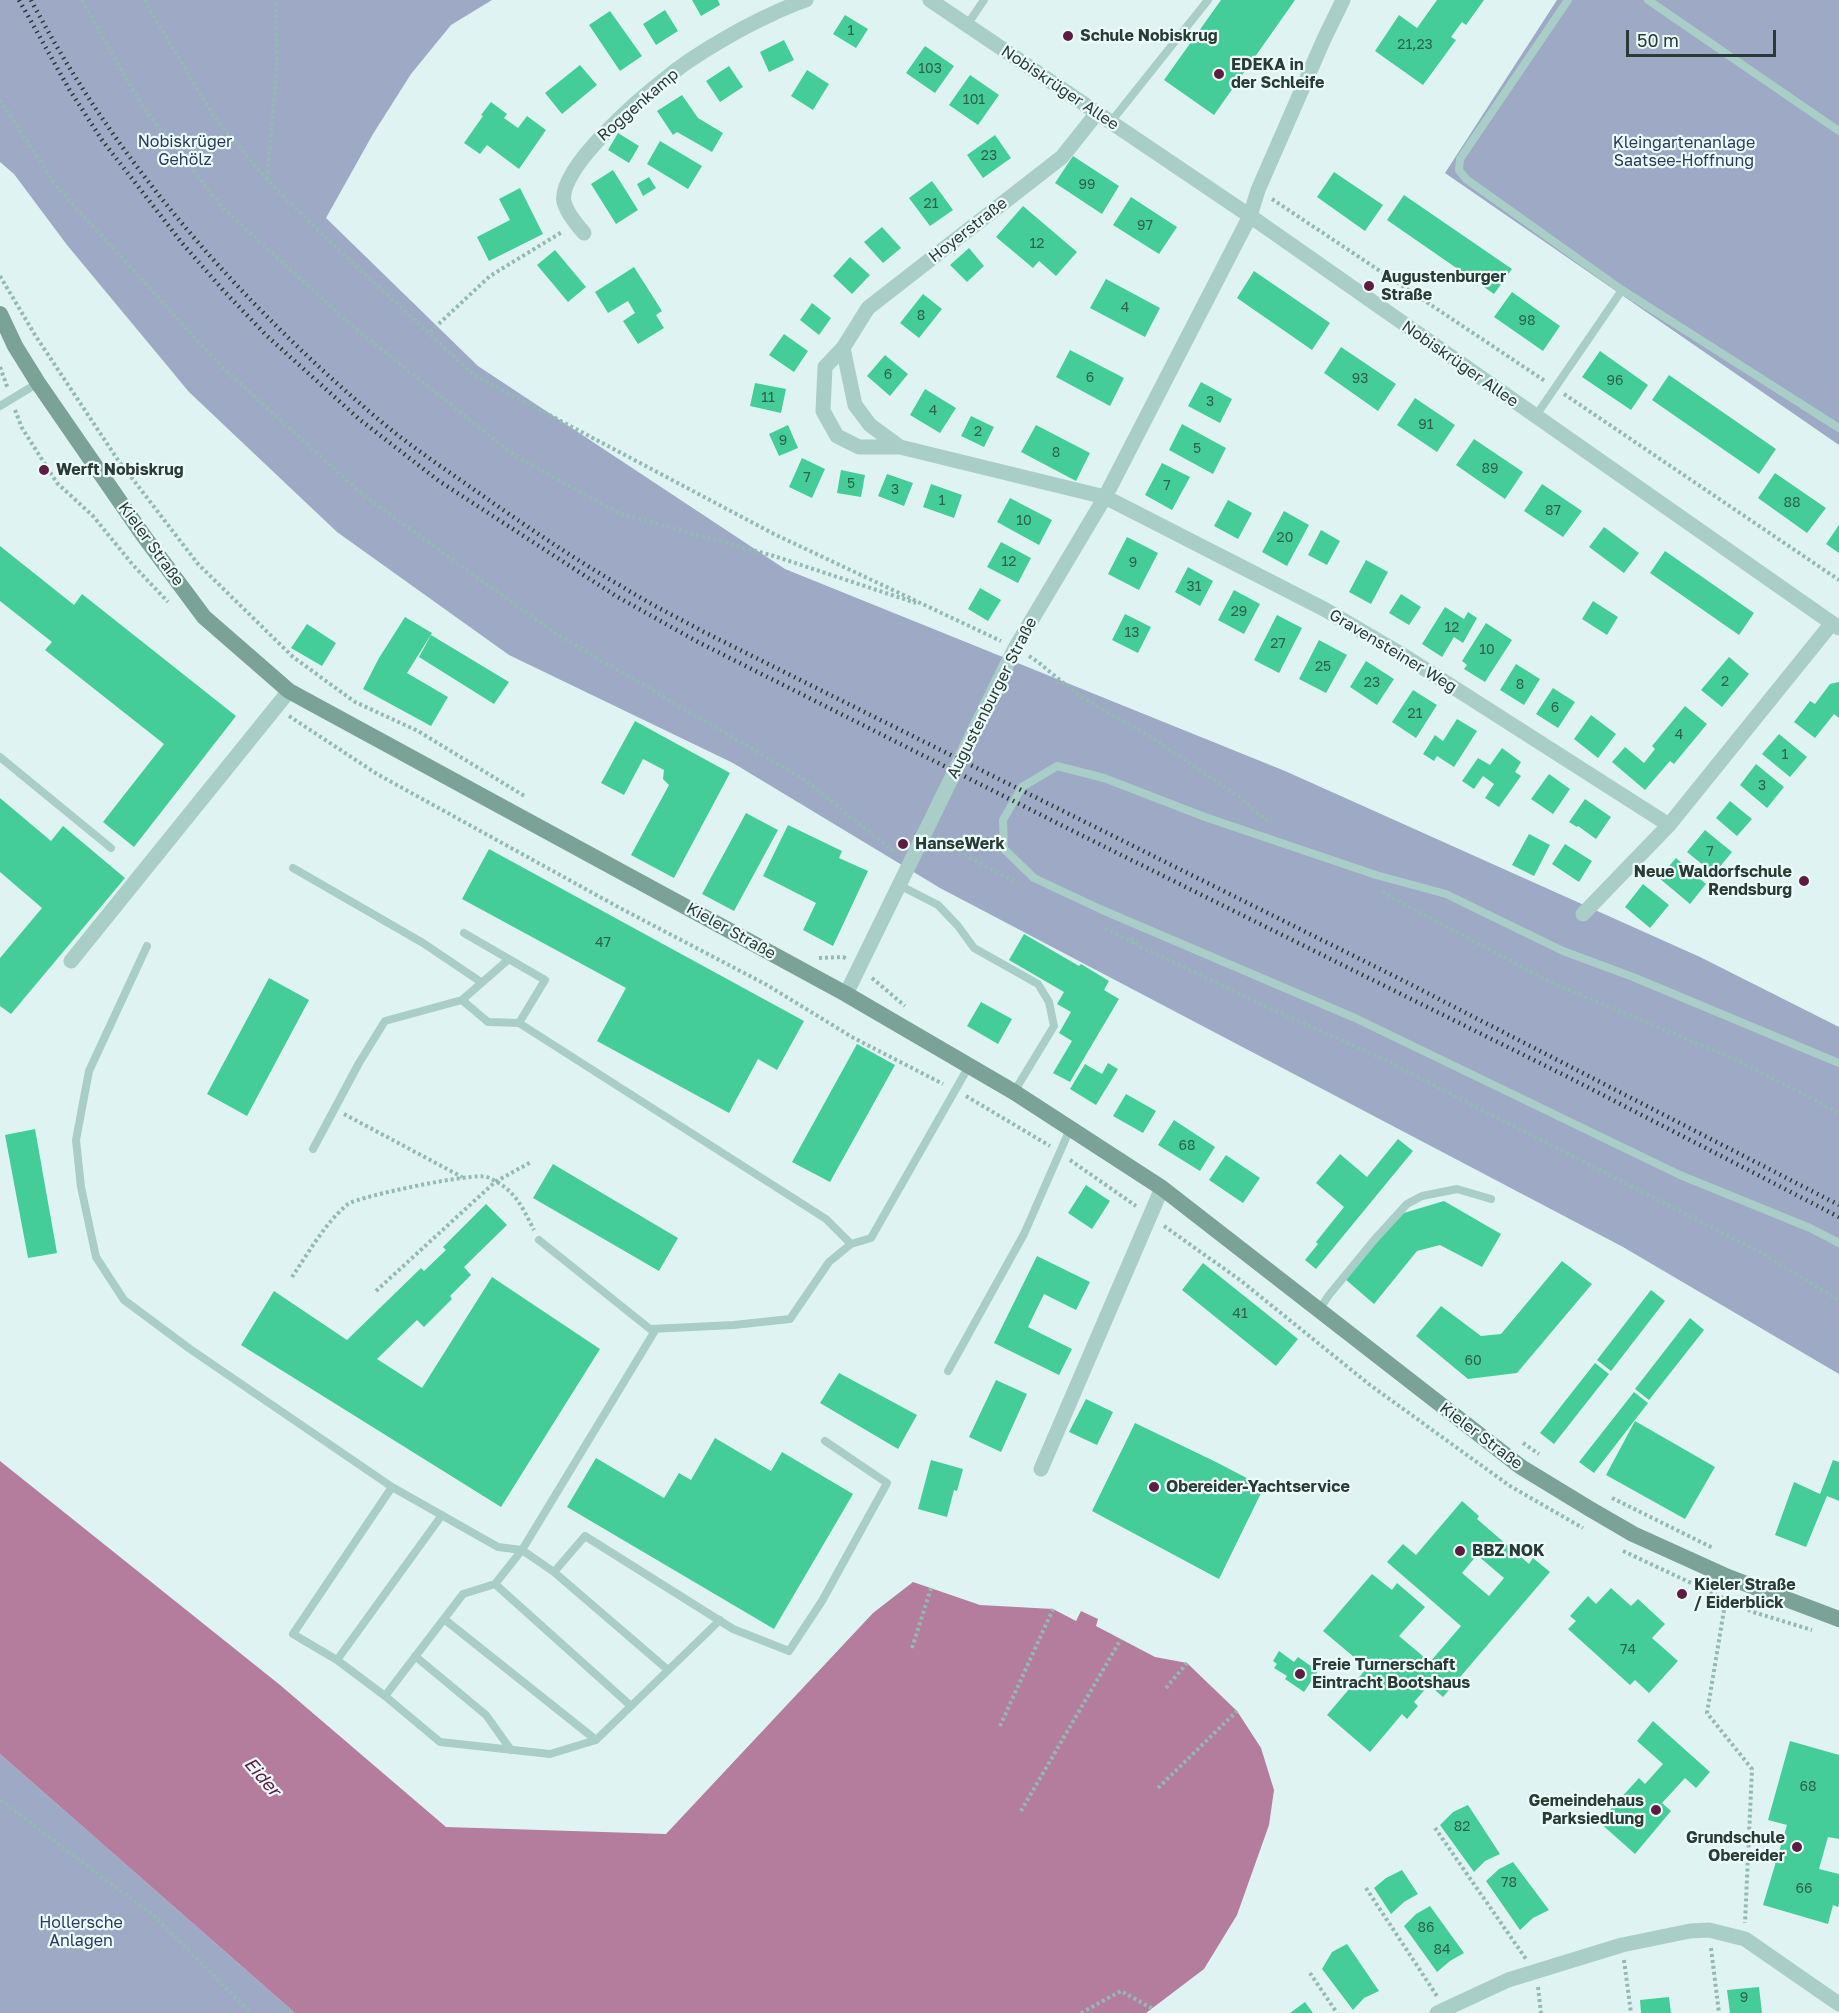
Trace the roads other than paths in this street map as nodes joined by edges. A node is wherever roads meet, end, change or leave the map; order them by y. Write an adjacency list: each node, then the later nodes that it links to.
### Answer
1 (806, 0): 13 (street, Roggenkamp)
2 (930, 0): 8 (street, Nobiskrüger Allee)
3 (984, 0): 8 (lane)
4 (1208, 0): 10 (lane)
5 (1343, 0): 12 (street, Augustenburger Straße)
6 (1568, 0): 14 (lane)
7 (1648, 0): 11 (lane)
8 (967, 25): 9 (street, Nobiskrüger Allee)
9 (1097, 113): 10 (street, Nobiskrüger Allee); 16 (street, Hoyerstraße)
10 (1110, 123): 12 (street, Nobiskrüger Allee)
11 (1839, 131)
12 (1250, 216): 19 (street, Nobiskrüger Allee); 22 (street, Augustenburger Straße)
13 (579, 228)
14 (1622, 290): 19 (lane); 20 (lane)
15 (0, 314): 17 (main road, Kieler Straße)
16 (843, 348): 21 (street, Hoyerstraße); 21 (street, Hoyerstraße)
17 (38, 382): 18 (lane); 24 (main road, Kieler Straße)
18 (0, 406)
19 (1535, 417): 23 (street, Nobiskrüger Allee)
20 (1839, 428)
21 (900, 447): 22 (street, Hoyerstraße)
22 (1105, 497): 26 (street, Gravensteiner Weg); 29 (street, Augustenburger Straße)
23 (1836, 626): 26 (street)
24 (290, 691): 34 (street); 36 (main road, Kieler Straße)
25 (0, 758): 27 (lane)
26 (1669, 825): 30 (street)
27 (111, 848)
28 (293, 868): 35 (lane)
29 (899, 885): 36 (street, Augustenburger Straße); 41 (lane)
30 (1583, 914)
31 (464, 933): 33 (lane)
32 (147, 946): 54 (lane)
33 (509, 959): 35 (lane); 38 (lane)
34 (71, 961)
35 (481, 982): 37 (lane)
36 (846, 994): 40 (main road, Kieler Straße)
37 (462, 1000): 38 (lane); 43 (lane)
38 (519, 1023): 48 (lane)
39 (1839, 1063): 47 (lane)
40 (969, 1066): 41 (main road, Kieler Straße); 48 (lane)
41 (1014, 1092): 42 (main road, Kieler Straße)
42 (1070, 1130): 44 (main road, Kieler Straße); 51 (lane)
43 (313, 1149)
44 (1162, 1188): 49 (main road, Kieler Straße); 53 (street)
45 (1491, 1199): 49 (lane)
46 (539, 1240): 50 (lane)
47 (1839, 1243)
48 (851, 1244): 50 (lane)
49 (1319, 1310): 59 (main road, Kieler Straße)
50 (656, 1329): 56 (lane)
51 (948, 1371)
52 (825, 1441): 61 (lane)
53 (1041, 1469)
54 (392, 1487): 55 (lane); 63 (lane)
55 (441, 1515): 56 (lane); 63 (lane)
56 (522, 1550): 57 (lane); 58 (lane)
57 (554, 1572): 61 (lane); 64 (lane)
58 (495, 1584): 60 (lane); 66 (lane)
59 (1839, 1619)
60 (444, 1620): 62 (lane); 67 (lane)
61 (720, 1620): 64 (lane)
62 (415, 1656): 65 (lane); 68 (lane)
63 (337, 1660): 65 (lane)
64 (668, 1670): 66 (lane)
65 (385, 1696): 68 (lane)
66 (631, 1706): 67 (lane)
67 (596, 1740): 68 (lane)
68 (511, 1750)
69 (1839, 2004): 70 (street)
70 (1442, 2011)

